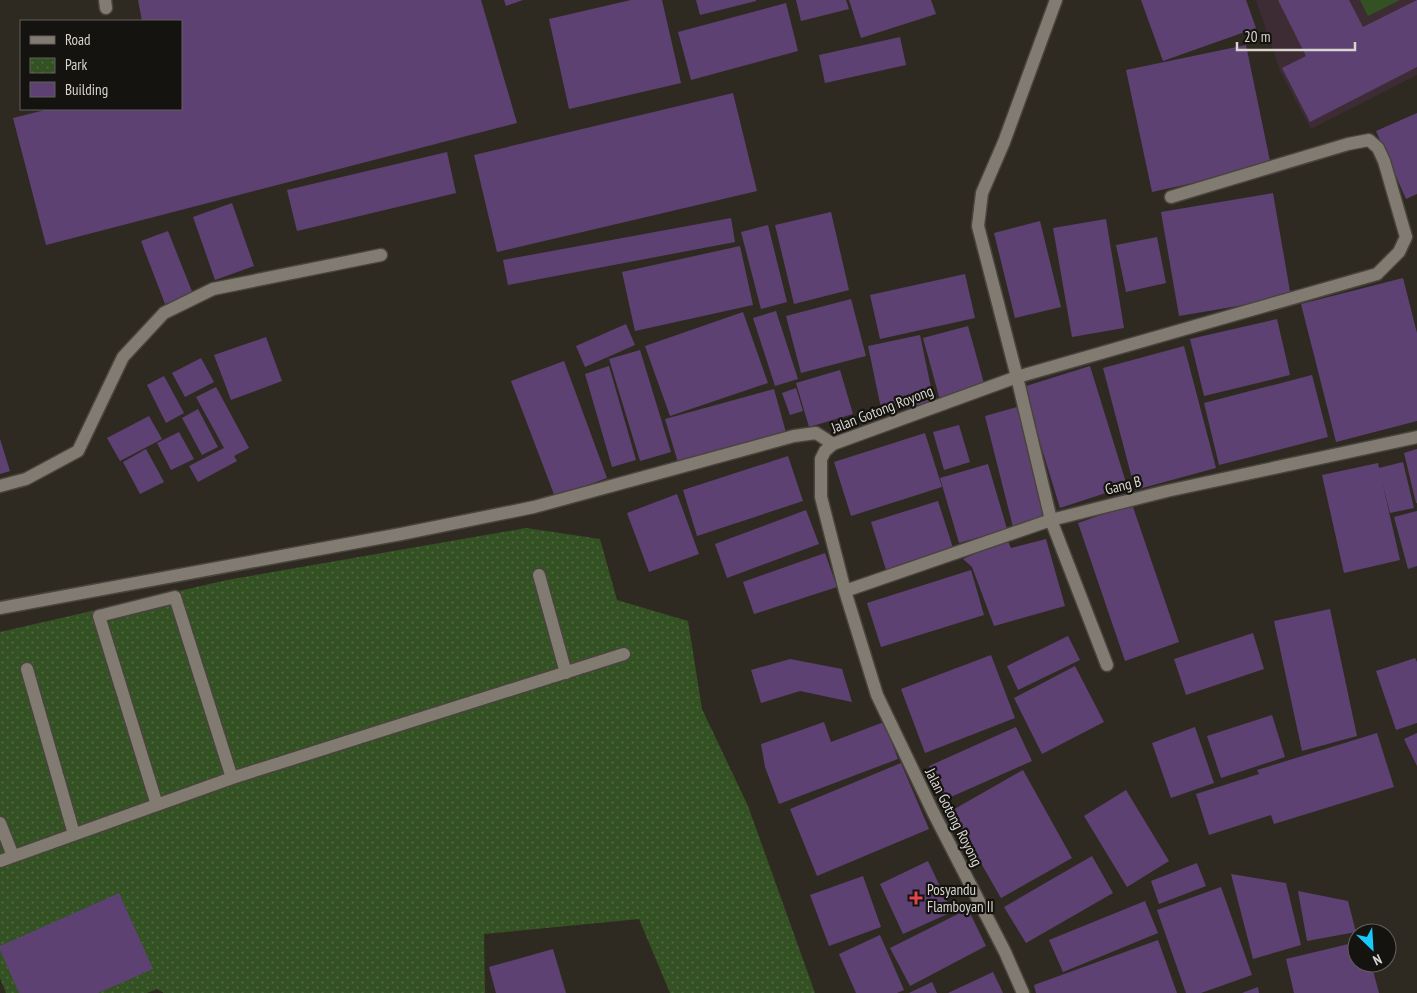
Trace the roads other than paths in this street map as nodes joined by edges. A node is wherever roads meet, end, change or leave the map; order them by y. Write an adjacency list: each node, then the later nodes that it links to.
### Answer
1 (1056, 0): 4 (street)
2 (1170, 197): 4 (street, Jalan Gotong Royong)
3 (381, 255): 7 (street)
4 (1017, 377): 6 (street, Jalan Gotong Royong); 8 (street)
5 (1417, 437): 8 (street, Gang B)
6 (833, 444): 10 (street, Jalan Gotong Royong); 11 (street)
7 (0, 486)
8 (1051, 520): 10 (street, Gang B); 13 (street)
9 (539, 575): 15 (street)
10 (845, 591): 22 (street, Jalan Gotong Royong)
11 (0, 608)
12 (624, 654): 15 (street)
13 (1107, 665)
14 (27, 668): 19 (street)
15 (566, 673): 16 (street)
16 (232, 778): 17 (street); 17 (street)
17 (157, 805): 19 (street)
18 (0, 823): 20 (street)
19 (74, 834): 20 (street)
20 (13, 856): 21 (street)
21 (0, 861)
22 (1023, 993)

